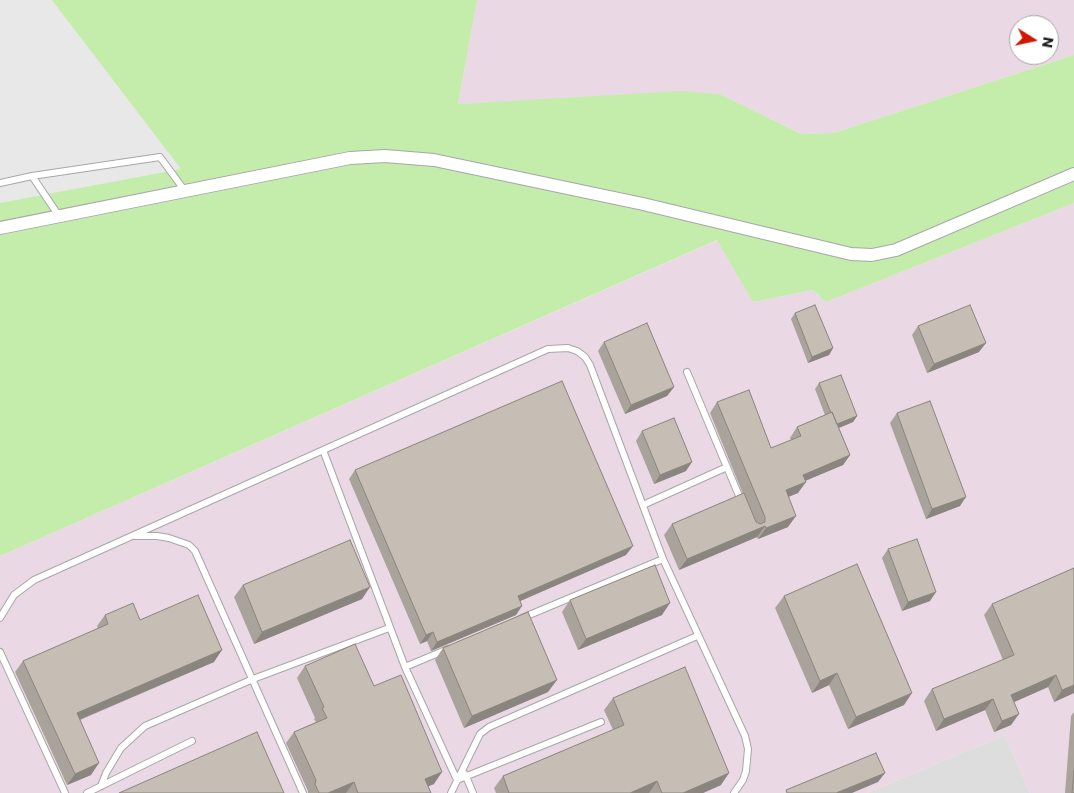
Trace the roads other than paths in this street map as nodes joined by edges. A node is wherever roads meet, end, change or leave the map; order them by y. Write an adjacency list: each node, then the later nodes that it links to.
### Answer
1 (1074, 174): 4 (street)
2 (32, 176): 3 (lane); 4 (lane); 5 (lane)
3 (0, 182)
4 (185, 191): 5 (street)
5 (59, 216): 6 (street)
6 (0, 228)
7 (687, 372): 9 (lane)
8 (323, 450): 10 (lane); 12 (lane); 16 (lane)
9 (727, 467): 10 (lane); 11 (lane)
10 (643, 505): 13 (lane)
11 (745, 512)
12 (131, 536): 14 (lane); 21 (lane)
13 (663, 559): 15 (lane); 17 (lane)
14 (0, 618)
15 (512, 622)
16 (389, 628): 20 (lane); 21 (lane)
17 (698, 636): 24 (lane); 33 (lane)
18 (458, 645): 20 (lane)
19 (0, 652): 28 (lane)
20 (405, 667): 26 (lane)
21 (253, 679): 27 (lane); 30 (lane)
22 (601, 722): 25 (lane)
23 (192, 741): 27 (lane)
24 (463, 770): 25 (lane); 26 (lane)
25 (466, 776): 26 (lane); 32 (lane)
26 (457, 780): 31 (lane)
27 (101, 786): 29 (lane)
28 (66, 793)
29 (86, 793)
30 (303, 793)
31 (451, 793)
32 (473, 793)
33 (734, 793)

